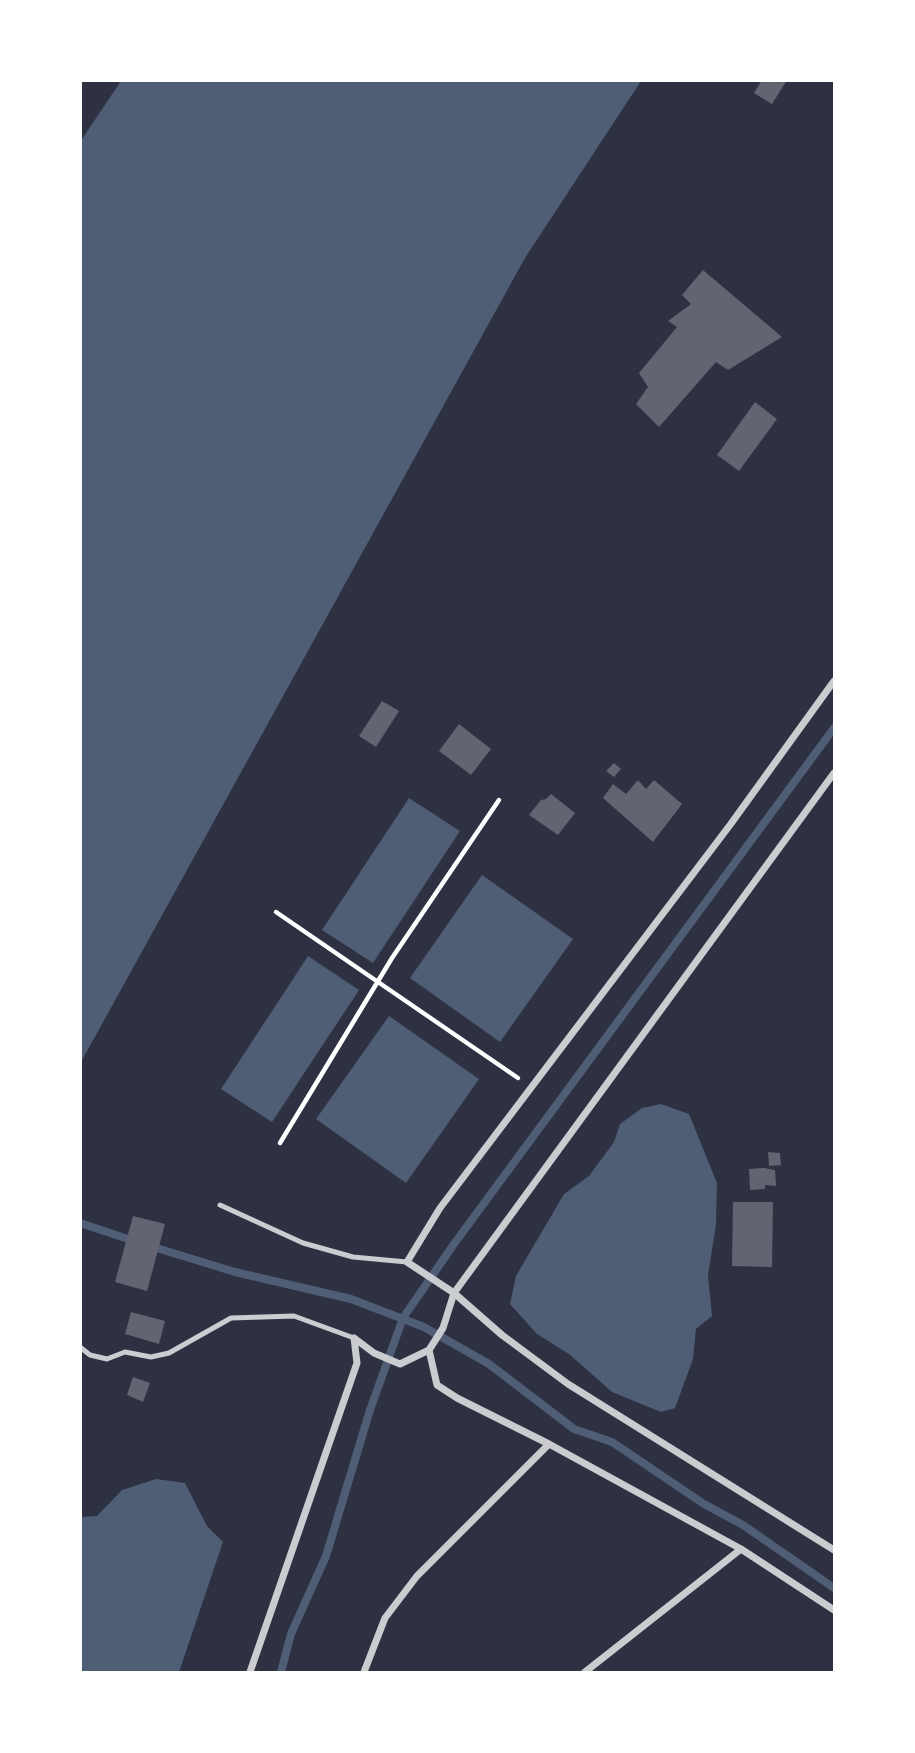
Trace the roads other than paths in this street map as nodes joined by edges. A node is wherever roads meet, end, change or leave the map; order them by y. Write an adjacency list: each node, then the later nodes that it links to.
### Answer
1 (835, 681): 4 (street)
2 (835, 773): 5 (street)
3 (220, 1205): 4 (lane)
4 (407, 1262): 5 (street)
5 (454, 1293): 8 (street); 11 (street)
6 (354, 1338): 7 (lane); 8 (street); 13 (street)
7 (80, 1347)
8 (429, 1350): 9 (street)
9 (549, 1444): 10 (street); 14 (street)
10 (741, 1549): 12 (street); 15 (street)
11 (835, 1550)
12 (835, 1610)
13 (250, 1672)
14 (364, 1672)
15 (585, 1672)

